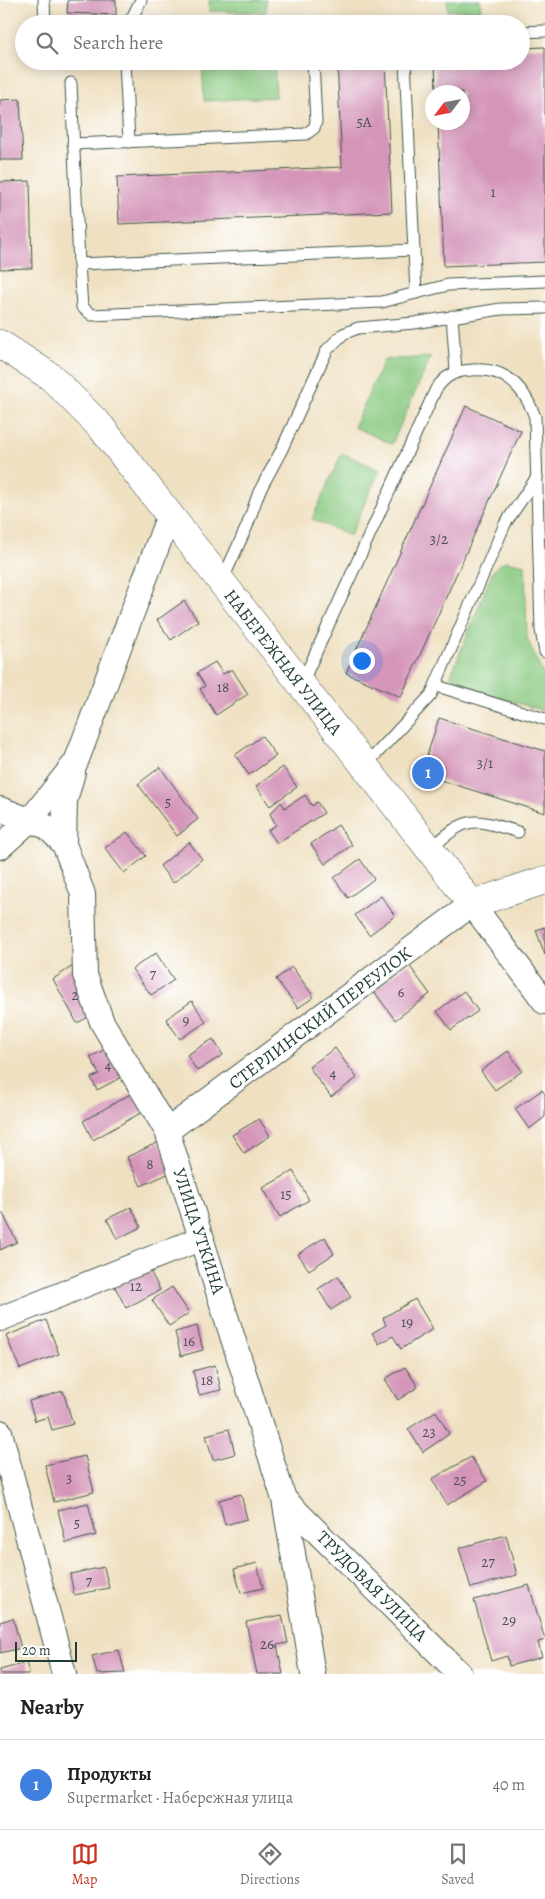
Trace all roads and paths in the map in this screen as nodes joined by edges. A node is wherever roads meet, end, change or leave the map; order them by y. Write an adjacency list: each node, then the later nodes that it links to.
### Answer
1 (44, 0): 3 (lane)
2 (141, 0): 4 (lane)
3 (44, 15)
4 (134, 15)
5 (545, 31): 6 (lane)
6 (530, 32)
7 (125, 70): 11 (lane)
8 (313, 70): 11 (lane)
9 (405, 70): 13 (lane)
10 (70, 83): 12 (lane)
11 (129, 142): 12 (lane)
12 (73, 144): 14 (lane)
13 (414, 250): 14 (lane); 16 (lane)
14 (79, 264): 16 (lane)
15 (545, 280): 16 (lane)
16 (416, 293)
17 (545, 308): 18 (lane)
18 (452, 316): 20 (lane); 25 (lane)
19 (0, 344): 23 (street, НАБЕРЕЖНАЯ УЛИЦА)
20 (456, 371): 21 (lane); 27 (lane)
21 (540, 445): 22 (lane)
22 (536, 478): 24 (lane); 28 (lane)
23 (169, 515): 25 (street, НАБЕРЕЖНАЯ УЛИЦА); 30 (street)
24 (542, 552): 26 (lane)
25 (222, 582): 27 (street, НАБЕРЕЖНАЯ УЛИЦА)
26 (545, 652)
27 (302, 685): 31 (street, НАБЕРЕЖНАЯ УЛИЦА)
28 (437, 686): 29 (lane); 31 (lane)
29 (545, 719)
30 (76, 762): 33 (street); 35 (street)
31 (365, 766): 37 (street, НАБЕРЕЖНАЯ УЛИЦА)
32 (0, 809): 33 (street, УЛИЦА УТКИНА)
33 (30, 820): 35 (street, УЛИЦА УТКИНА); 36 (street)
34 (518, 832): 37 (lane)
35 (64, 844): 41 (street, УЛИЦА УТКИНА)
36 (0, 847)
37 (430, 849): 39 (street, НАБЕРЕЖНАЯ УЛИЦА)
38 (545, 880): 39 (street)
39 (472, 904): 40 (street, НАБЕРЕЖНАЯ УЛИЦА); 41 (street, СТЕРЛИНСКИЙ ПЕРЕУЛОК)
40 (545, 1002)
41 (167, 1132): 42 (street, УЛИЦА УТКИНА)
42 (202, 1238): 43 (street); 45 (street, УЛИЦА УТКИНА)
43 (0, 1319)
44 (0, 1432): 46 (street)
45 (284, 1499): 47 (street, УЛИЦА УТКИНА); 48 (street, ТРУДОВАЯ УЛИЦА)
46 (64, 1674)
47 (313, 1674)
48 (460, 1674)

